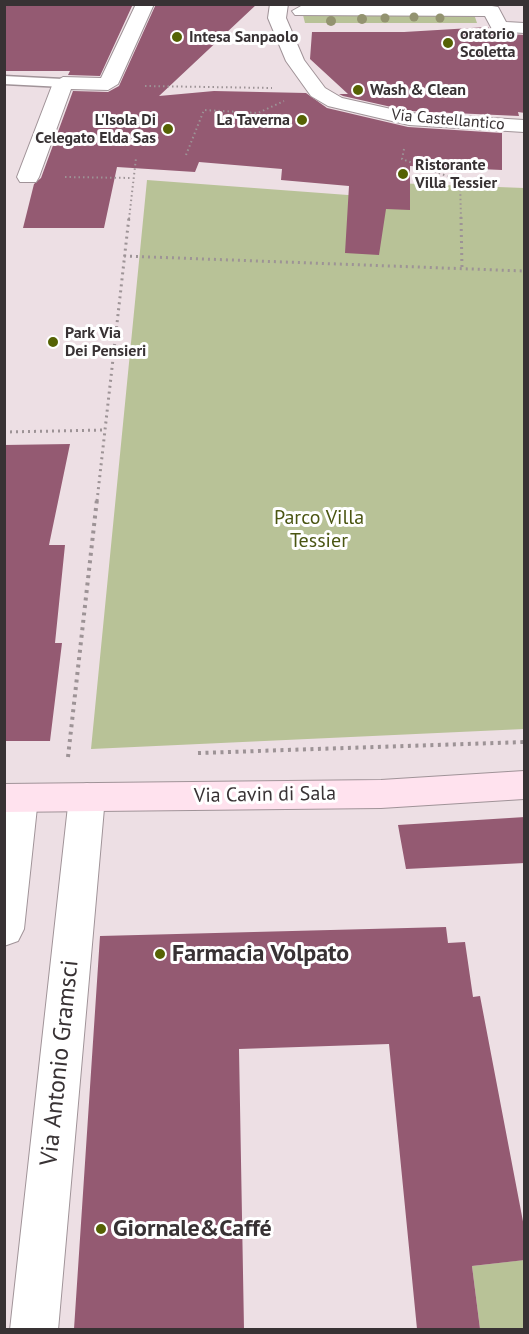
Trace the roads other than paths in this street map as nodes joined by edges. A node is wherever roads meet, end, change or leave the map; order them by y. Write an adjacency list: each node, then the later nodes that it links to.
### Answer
1 (145, 4): 7 (street)
2 (259, 5): 3 (street, Via Castellantico)
3 (278, 11): 8 (street, Via Castellantico)
4 (301, 11): 5 (street)
5 (525, 28)
6 (4, 80): 7 (lane)
7 (63, 83): 9 (street)
8 (525, 126)
9 (28, 177)
10 (525, 785): 11 (main road, Via Cavin di Sala)
11 (75, 797): 12 (main road, Via Cavin di Sala); 14 (street, Via Antonio Gramsci)
12 (12, 798): 13 (street)
13 (4, 929)
14 (34, 1329)

